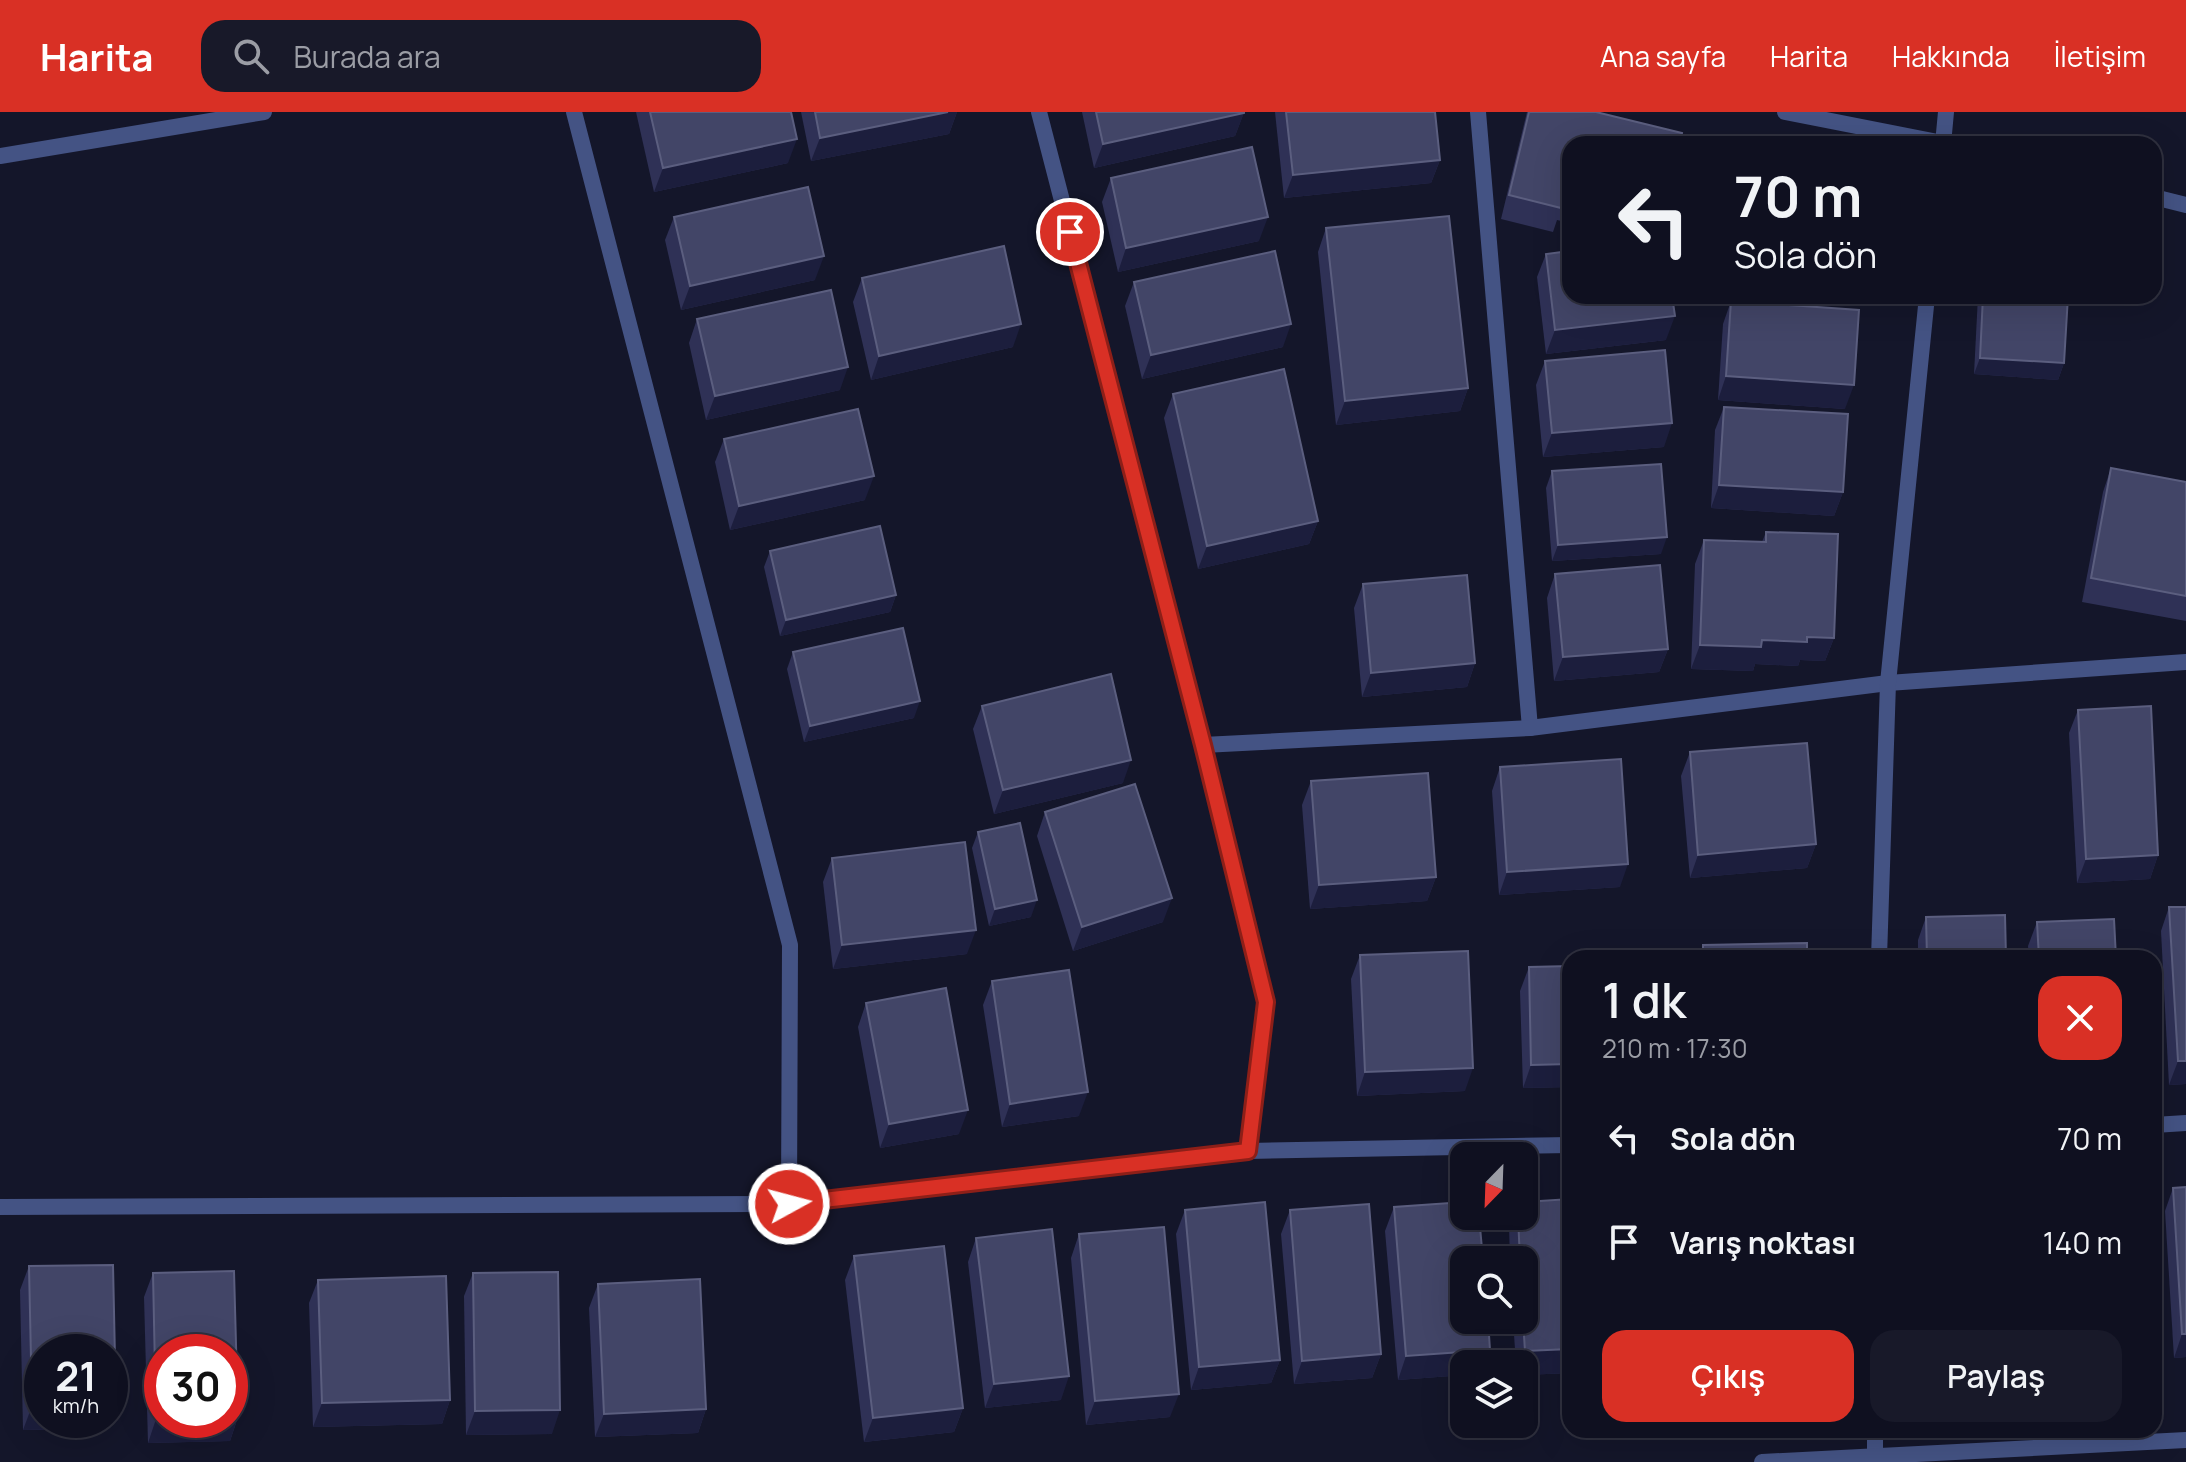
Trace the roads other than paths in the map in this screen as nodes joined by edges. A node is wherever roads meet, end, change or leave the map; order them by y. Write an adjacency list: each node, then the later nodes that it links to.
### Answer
1 (264, 112): 9 (street)
2 (574, 112): 22 (street)
3 (1039, 112): 16 (street)
4 (1478, 112): 15 (street)
5 (1785, 112): 7 (street)
6 (1946, 112): 8 (street)
7 (1905, 136)
8 (1945, 136)
9 (0, 156)
10 (2162, 199): 11 (street)
11 (2186, 205)
12 (1926, 304): 14 (street)
13 (2186, 662): 14 (street)
14 (1888, 683): 15 (street); 17 (street)
15 (1530, 728): 16 (street)
16 (1203, 745): 21 (street)
17 (1879, 950)
18 (2186, 1123): 19 (street)
19 (2162, 1124)
20 (1562, 1145): 21 (street)
21 (1248, 1151): 22 (street)
22 (789, 1204): 23 (street)
23 (0, 1207)
24 (1875, 1438): 26 (street)
25 (2186, 1440): 26 (street)
26 (1875, 1456): 27 (street)
27 (1762, 1462)

